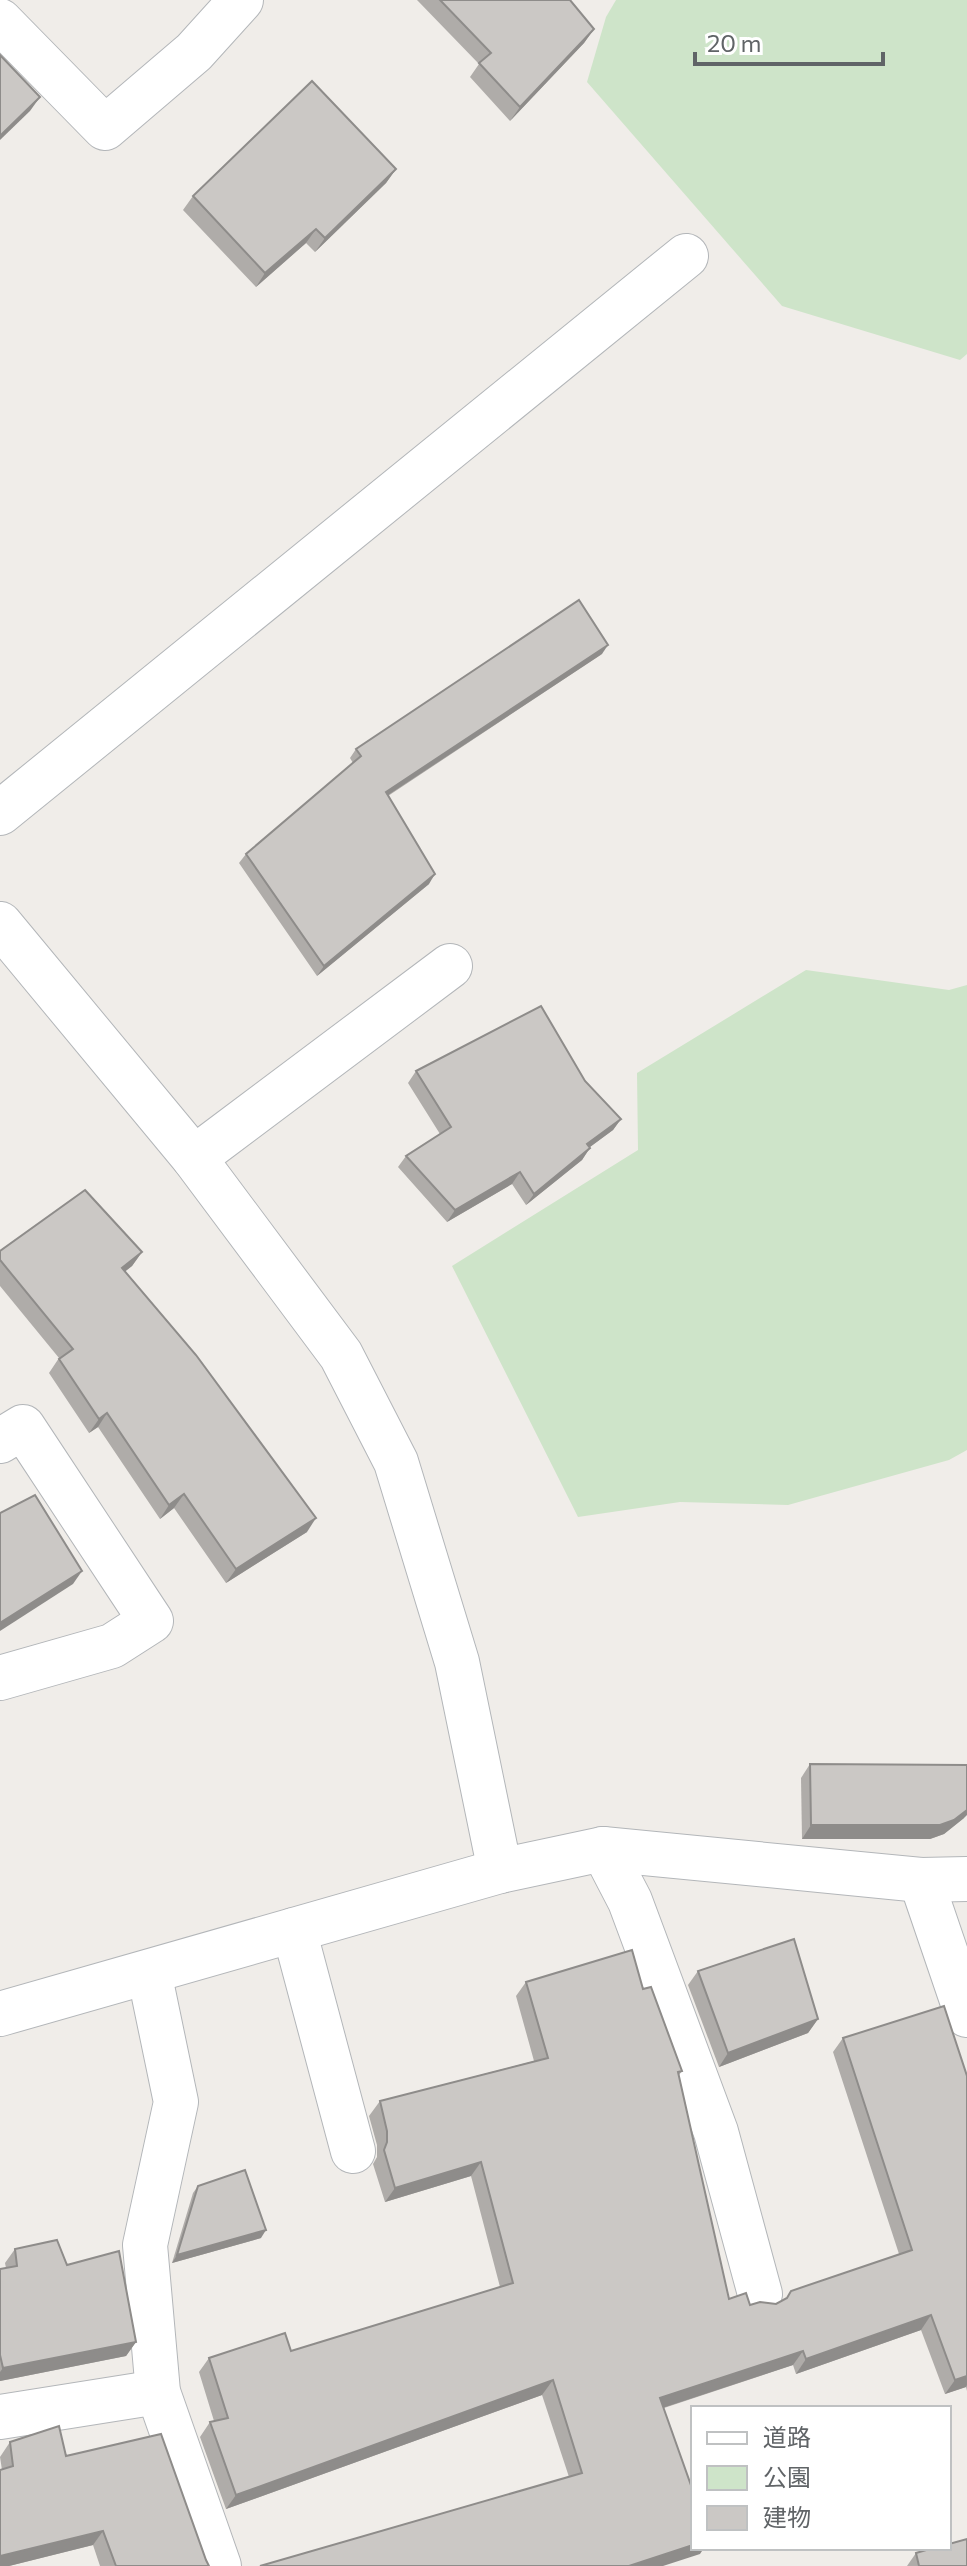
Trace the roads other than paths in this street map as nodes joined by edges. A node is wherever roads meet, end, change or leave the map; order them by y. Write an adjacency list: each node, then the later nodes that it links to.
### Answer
1 (241, 0): 2 (street)
2 (0, 21)
3 (686, 256): 4 (street)
4 (0, 813)
5 (0, 924): 7 (street)
6 (450, 966): 7 (street)
7 (194, 1158): 11 (street)
8 (0, 1441): 9 (street)
9 (0, 1678)
10 (603, 1849): 11 (street); 13 (street); 19 (street)
11 (500, 1871): 14 (street)
12 (967, 1879): 13 (street)
13 (921, 1880): 17 (street)
14 (294, 1930): 15 (street); 18 (street)
15 (149, 1972): 16 (street); 20 (street)
16 (0, 2014)
17 (967, 2015)
18 (353, 2151)
19 (760, 2294)
20 (158, 2392): 21 (street); 22 (street)
21 (0, 2417)
22 (219, 2566)

